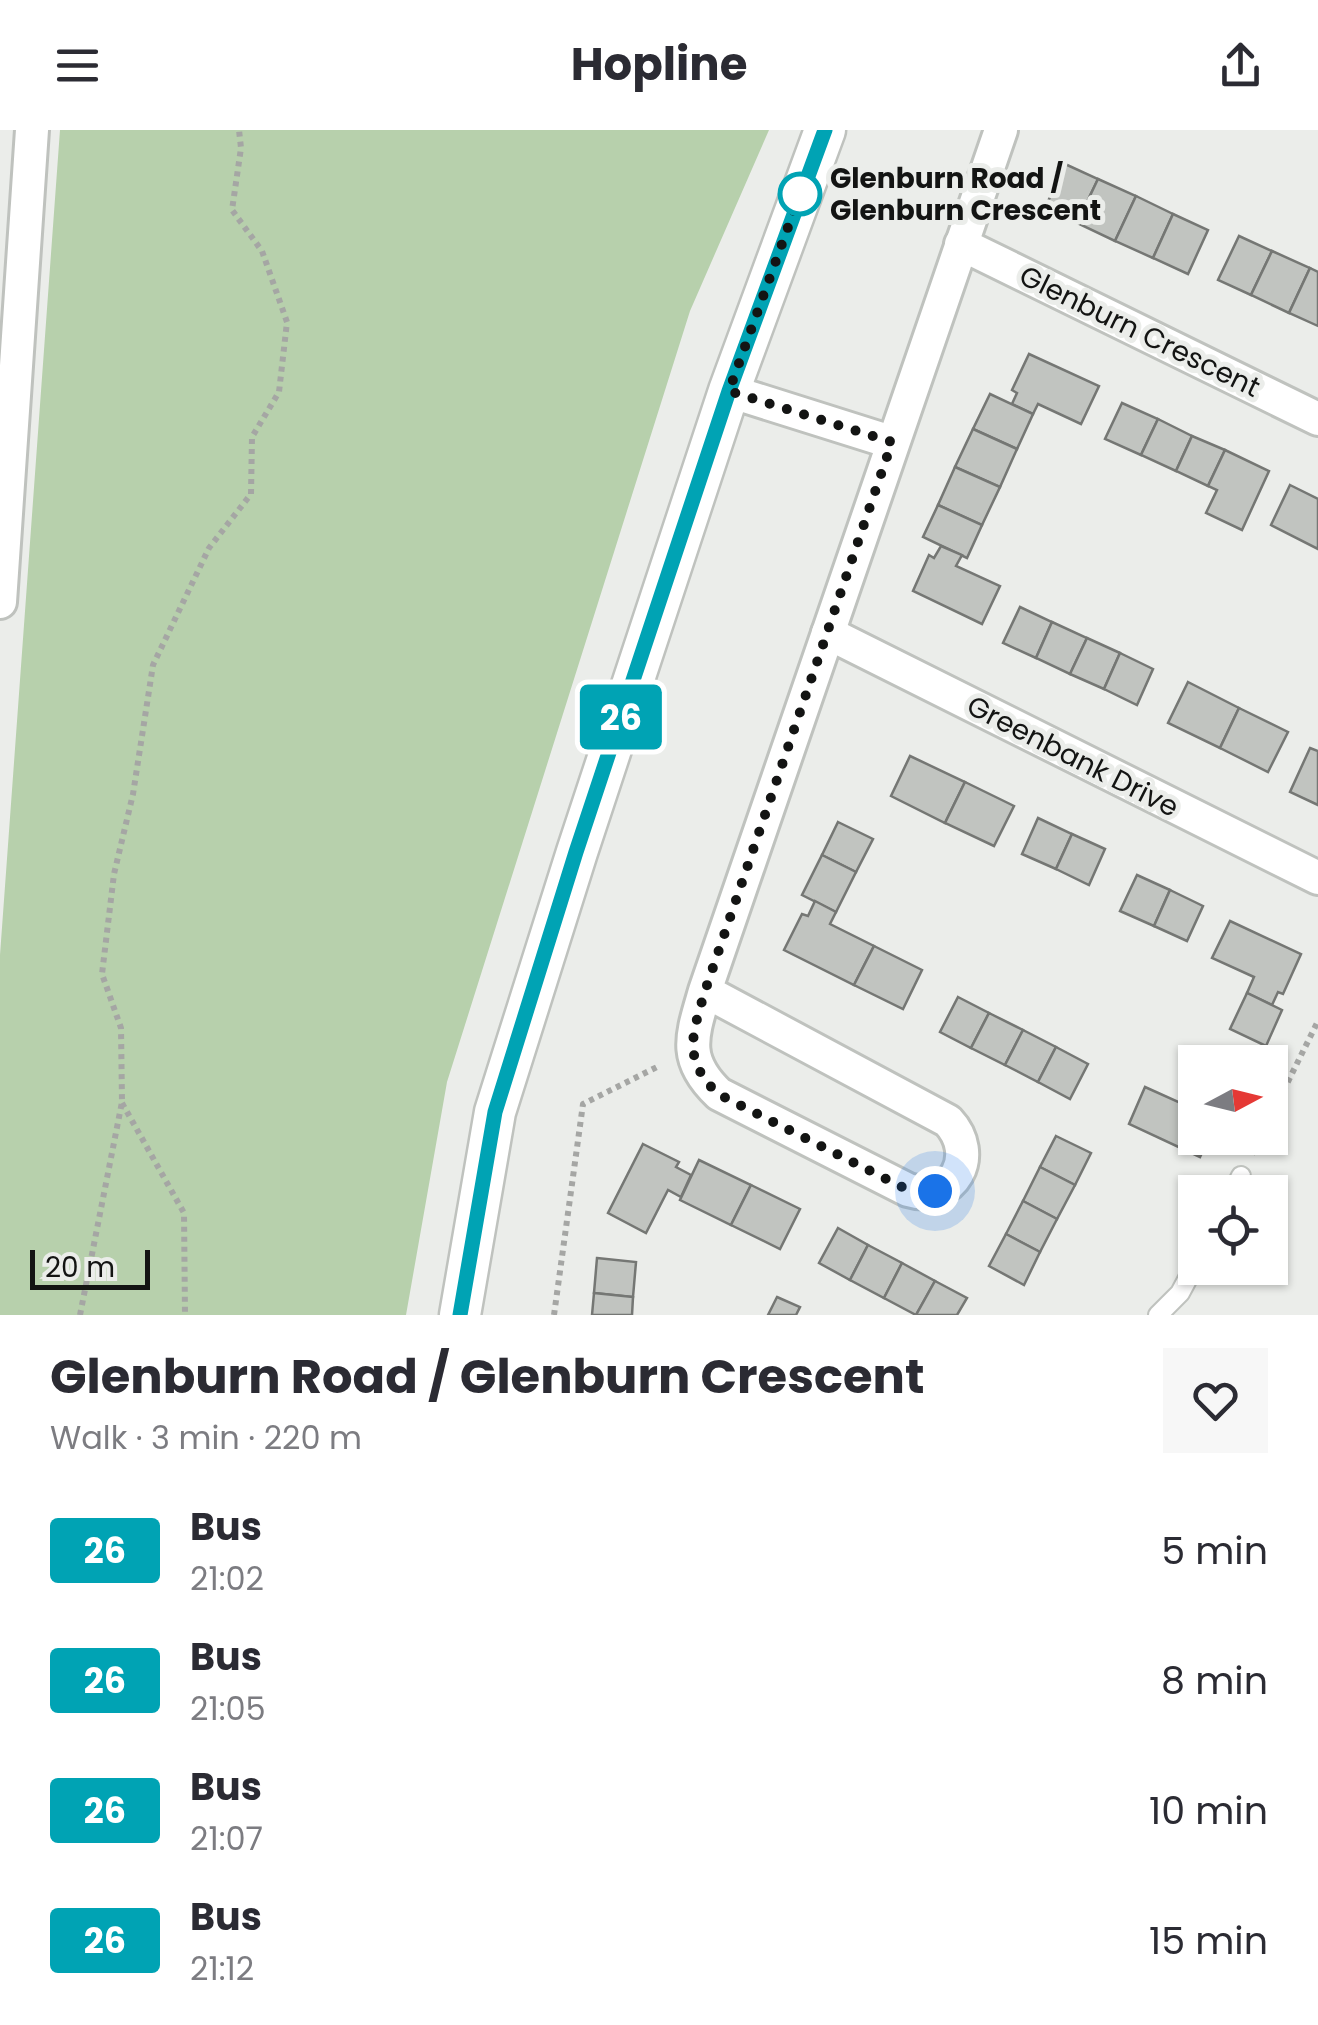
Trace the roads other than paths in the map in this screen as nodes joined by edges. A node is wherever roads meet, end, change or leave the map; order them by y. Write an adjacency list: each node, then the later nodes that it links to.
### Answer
1 (32, 130): 8 (street)
2 (825, 130): 5 (street)
3 (1001, 130): 4 (street)
4 (961, 244): 6 (street, Glenburn Crescent); 7 (street)
5 (729, 391): 7 (street); 13 (street)
6 (1318, 419)
7 (892, 442): 9 (street)
8 (0, 602)
9 (828, 633): 10 (street, Greenbank Drive); 11 (street)
10 (1318, 878)
11 (705, 991): 11 (street)
12 (1184, 1285): 14 (lane)
13 (460, 1315)
14 (1158, 1315)

